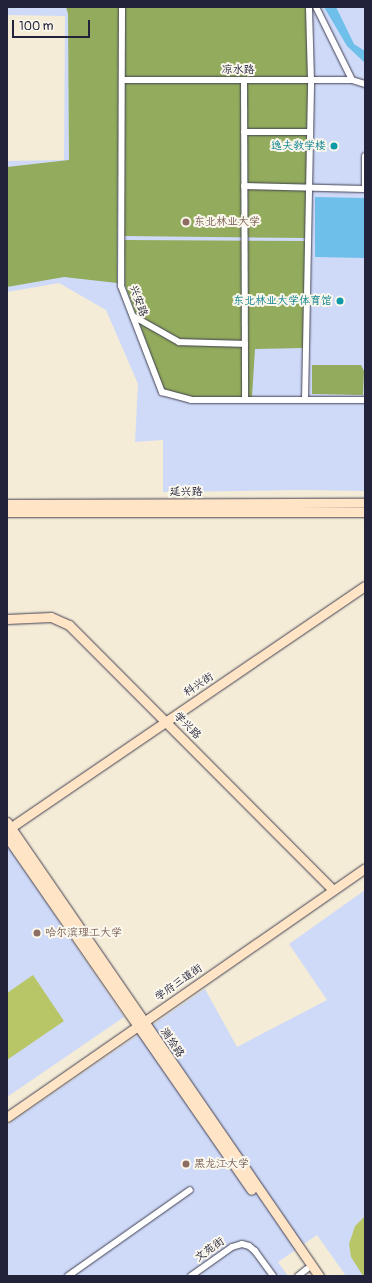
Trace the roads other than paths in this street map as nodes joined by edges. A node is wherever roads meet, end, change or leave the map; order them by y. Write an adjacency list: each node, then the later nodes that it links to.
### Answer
1 (122, 7): 4 (street, 兴安路)
2 (309, 7): 6 (street)
3 (316, 7): 7 (street)
4 (123, 80): 5 (street, 凉水路); 15 (street, 兴安路)
5 (244, 80): 6 (street, 凉水路); 9 (street)
6 (311, 80): 7 (street, 凉水路); 10 (street)
7 (352, 80): 8 (street, 凉水路)
8 (365, 84)
9 (244, 132): 10 (street); 12 (street)
10 (310, 132): 13 (street)
11 (365, 156): 14 (street)
12 (244, 186): 13 (street); 16 (street)
13 (310, 188): 14 (street); 18 (street)
14 (365, 189)
15 (133, 316): 16 (street); 17 (street, 兴安路)
16 (245, 344): 17 (street)
17 (245, 400): 18 (street, 兴安路)
18 (305, 400): 19 (street, 兴安路)
19 (365, 400)
20 (365, 503): 21 (main road, 延兴路)
21 (7, 504)
22 (7, 512): 23 (main road, 延兴路)
23 (365, 512)
24 (365, 586): 26 (main road, 科兴街)
25 (7, 619): 26 (main road, 学兴路)
26 (166, 722): 27 (main road, 科兴街); 31 (main road, 学兴路)
27 (8, 827): 32 (main road, 测绘路)
28 (7, 837): 32 (main road, 测绘路)
29 (365, 861): 31 (main road, 学府三道街)
30 (365, 868): 31 (main road, 学府三道街)
31 (331, 888): 32 (main road, 学府三道街)
32 (139, 1022): 33 (main road, 学府三道街); 34 (main road, 学府三道街); 36 (main road, 测绘路); 41 (main road, 测绘路)
33 (7, 1110)
34 (7, 1117)
35 (190, 1190): 37 (street)
36 (309, 1273): 40 (street)
37 (68, 1276)
38 (191, 1276): 39 (street, 文苑街)
39 (273, 1276)
40 (298, 1276)
41 (319, 1276)

